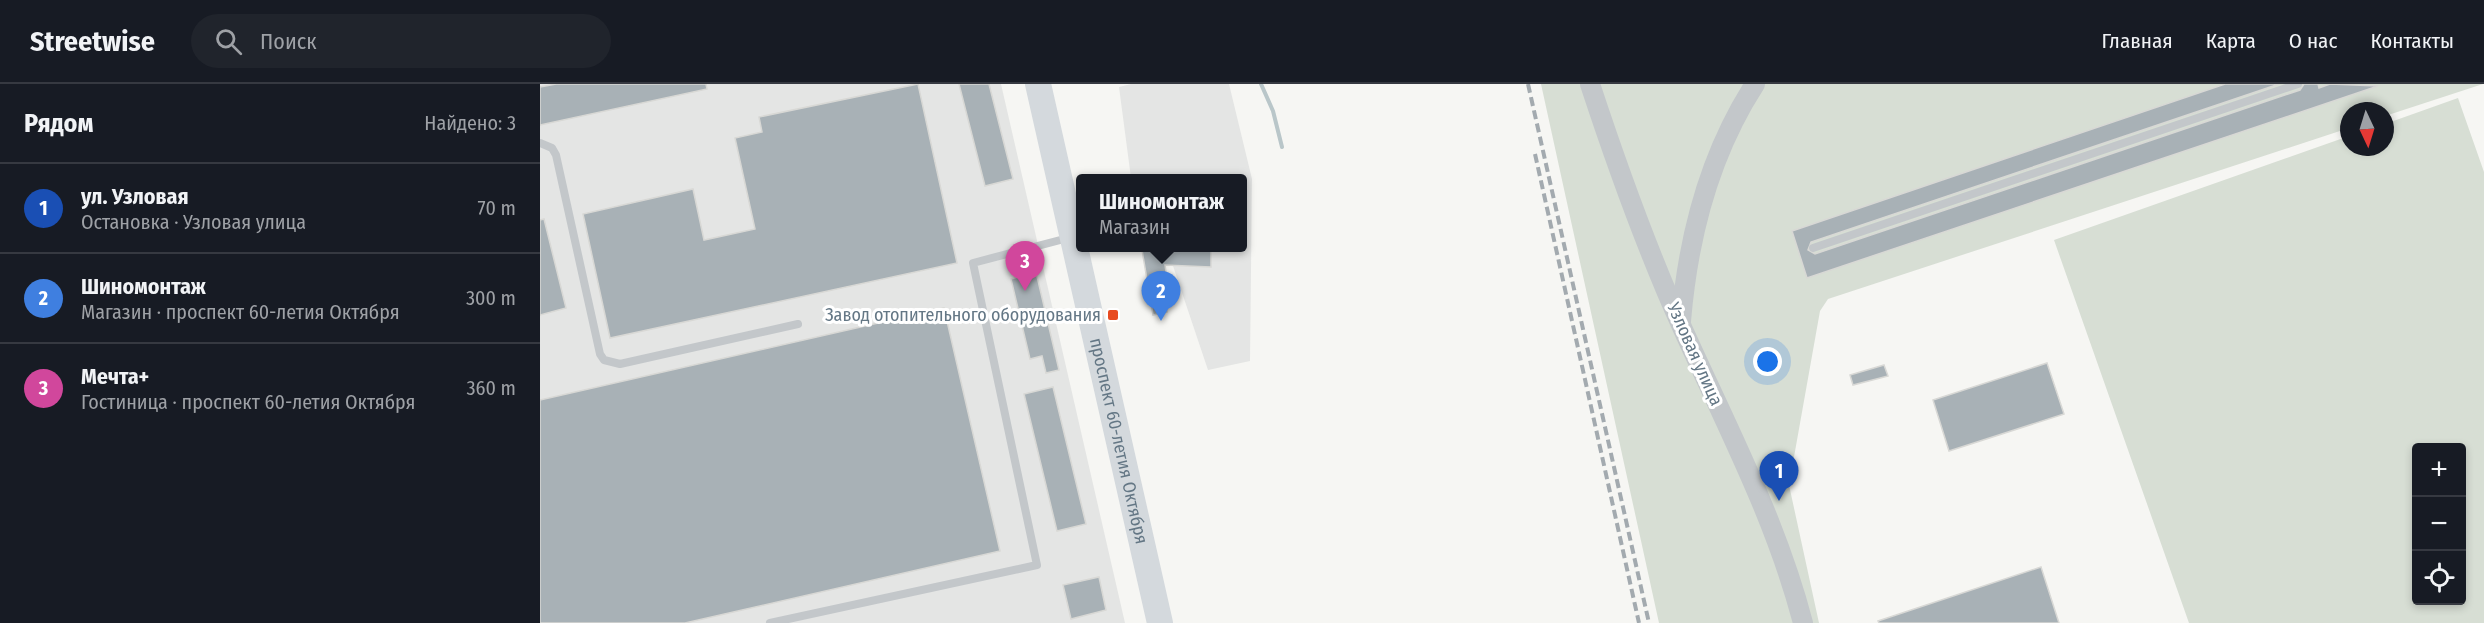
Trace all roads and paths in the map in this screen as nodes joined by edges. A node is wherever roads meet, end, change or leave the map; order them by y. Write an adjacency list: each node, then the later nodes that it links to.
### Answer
1 (1590, 84): 9 (street, Узловая улица)
2 (1755, 84): 9 (street)
3 (2298, 84): 7 (lane)
4 (1040, 85): 6 (highway, проспект 60-летия Октября)
5 (540, 143): 8 (lane)
6 (1072, 237): 10 (lane); 11 (highway, проспект 60-летия Октября)
7 (1813, 248)
8 (798, 324)
9 (1681, 324): 12 (street, Узловая улица)
10 (770, 623)
11 (1160, 623)
12 (1803, 623)

